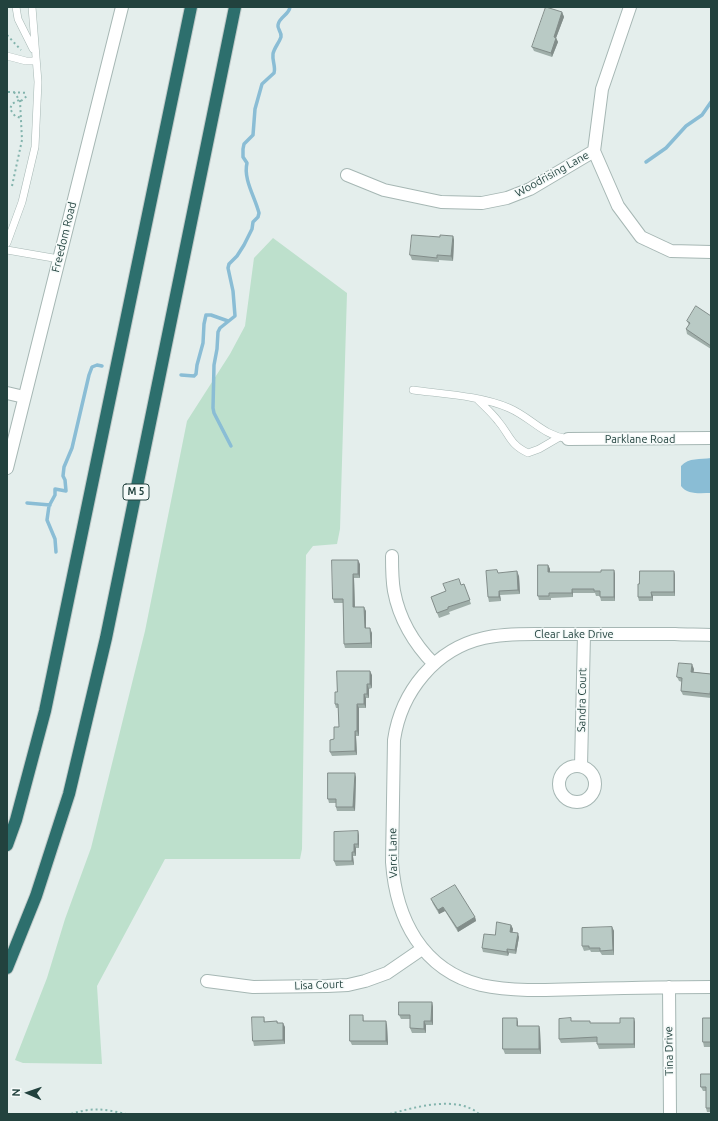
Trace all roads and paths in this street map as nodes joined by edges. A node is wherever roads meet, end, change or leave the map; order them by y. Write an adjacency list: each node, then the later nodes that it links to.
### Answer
1 (16, 7): 7 (lane)
2 (32, 7): 7 (lane)
3 (122, 7): 21 (street, Freedom Road)
4 (191, 7): 34 (highway)
5 (235, 7): 36 (highway, M 5)
6 (630, 7): 15 (street)
7 (35, 52): 9 (lane)
8 (7, 56): 9 (lane)
9 (36, 61): 18 (lane)
10 (8, 92): 11 (path)
11 (14, 92): 12 (path); 12 (path)
12 (20, 100): 13 (path); 14 (path)
13 (9, 109): 14 (path)
14 (21, 118): 17 (path)
15 (594, 150): 16 (street, Woodrising Lane); 20 (street)
16 (347, 175)
17 (12, 186)
18 (7, 243)
19 (7, 250): 21 (lane)
20 (711, 252)
21 (59, 259): 24 (street, Freedom Road)
22 (413, 390): 25 (lane)
23 (7, 393): 24 (street)
24 (24, 397): 28 (street, Freedom Road)
25 (478, 400): 26 (lane); 26 (lane)
26 (563, 438): 27 (street, Parklane Road)
27 (711, 438)
28 (7, 468)
29 (392, 556): 32 (street)
30 (584, 634): 31 (street, Clear Lake Drive); 32 (street, Clear Lake Drive); 33 (street, Sandra Court)
31 (711, 636)
32 (438, 661): 35 (street, Varci Lane)
33 (581, 766)
34 (7, 845)
35 (422, 949): 37 (street, Lisa Court); 38 (street, Varci Lane)
36 (7, 968)
37 (207, 981)
38 (669, 987): 39 (street, Varci Lane); 44 (street, Tina Drive)
39 (711, 987)
40 (71, 1114): 41 (path)
41 (126, 1114)
42 (390, 1114): 43 (path)
43 (479, 1114)
44 (670, 1114)

